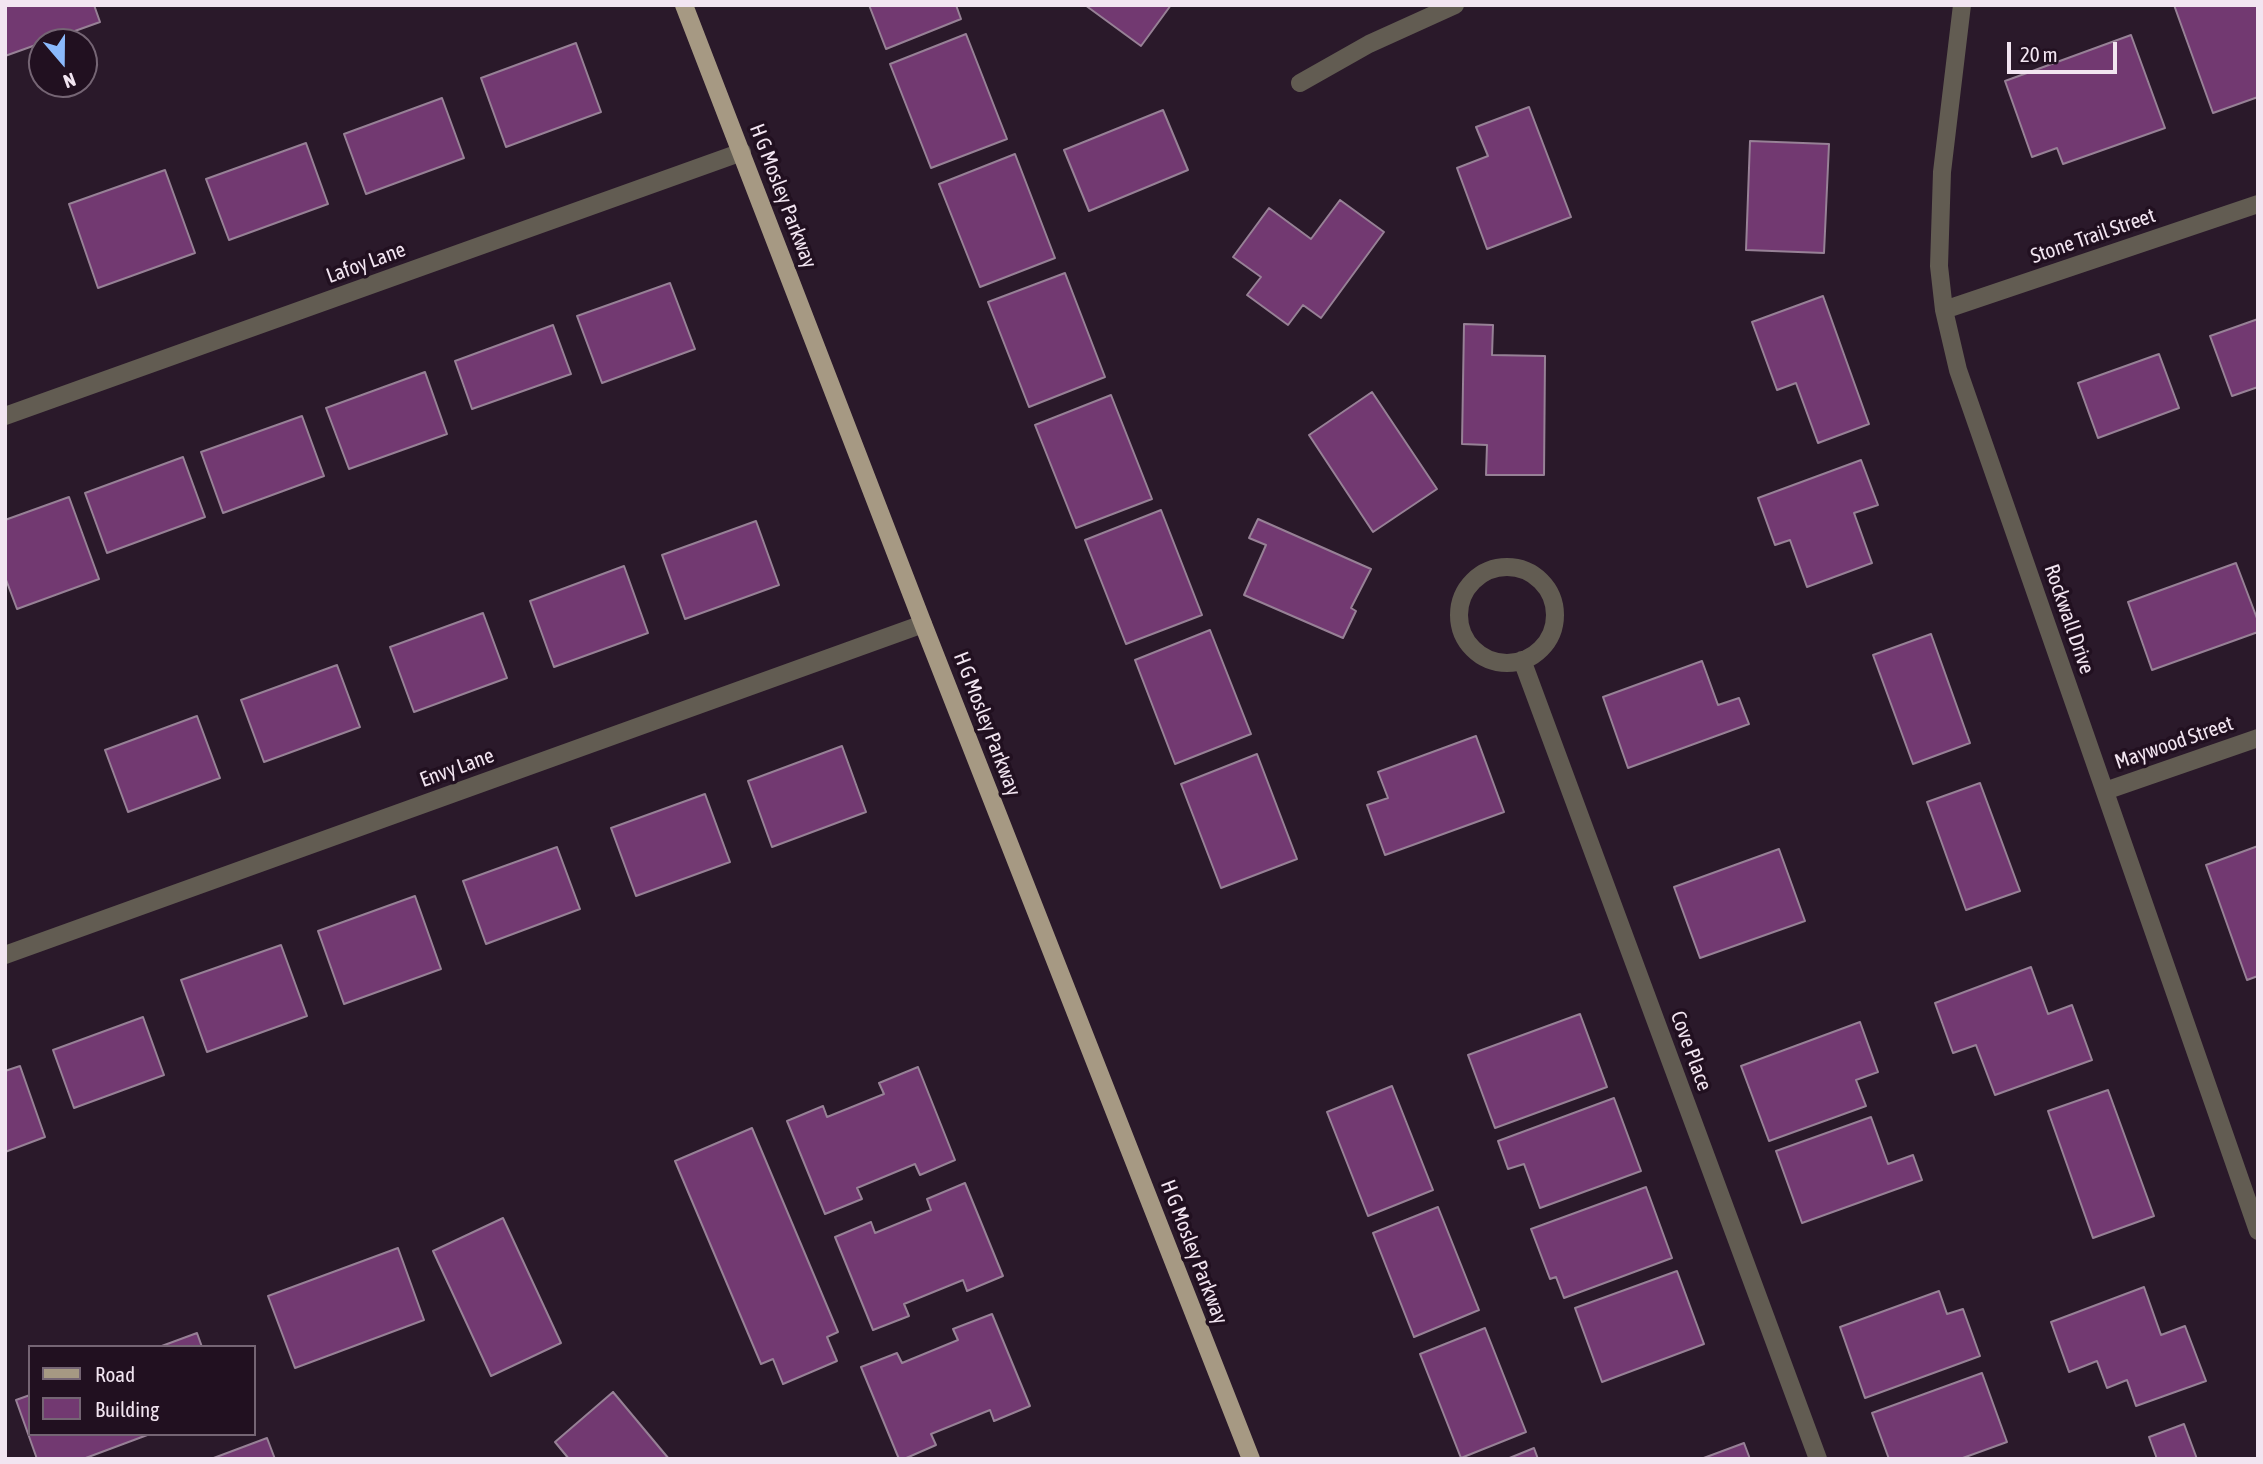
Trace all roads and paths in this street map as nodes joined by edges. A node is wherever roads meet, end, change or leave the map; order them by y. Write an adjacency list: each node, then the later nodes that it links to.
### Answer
1 (684, 5): 5 (main road, H G Mosley Parkway)
2 (1455, 5): 4 (street)
3 (1962, 5): 7 (street, Rockwall Drive)
4 (1300, 83)
5 (742, 152): 8 (street, Lafoy Lane); 9 (main road, H G Mosley Parkway)
6 (2258, 204): 7 (street, Stone Trail Street)
7 (1944, 310): 12 (street, Rockwall Drive)
8 (5, 416)
9 (923, 624): 13 (street, Envy Lane); 15 (main road, H G Mosley Parkway)
10 (1522, 660): 10 (street); 16 (street, Cove Place)
11 (2258, 738): 12 (street, Maywood Street)
12 (2105, 791): 14 (street, Rockwall Drive)
13 (5, 955)
14 (2258, 1231)
15 (1251, 1459)
16 (1818, 1459)

